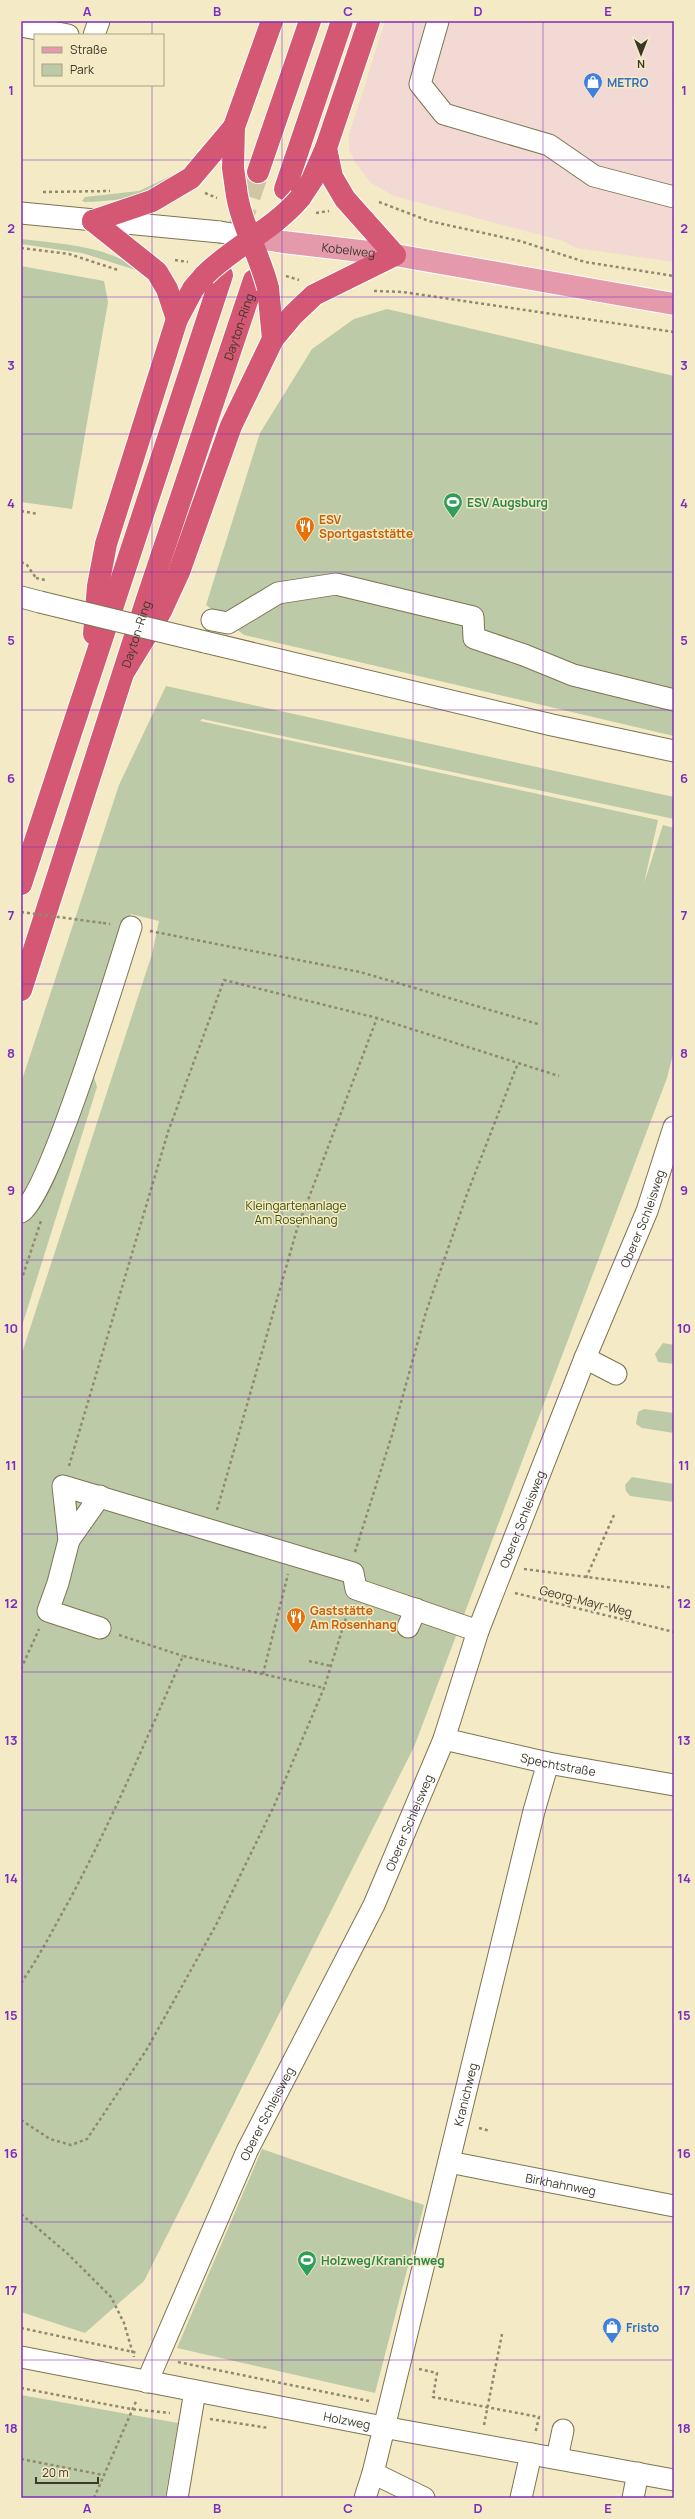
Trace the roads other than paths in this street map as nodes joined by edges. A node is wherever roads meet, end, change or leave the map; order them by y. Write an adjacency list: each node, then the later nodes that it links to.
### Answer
1 (99, 21): 9 (street)
2 (272, 21): 10 (highway)
3 (310, 21): 12 (highway)
4 (342, 21): 13 (highway)
5 (369, 21): 11 (highway)
6 (438, 21): 14 (street)
7 (21, 26): 8 (street)
8 (63, 34)
9 (94, 34)
10 (234, 127): 16 (highway); 17 (highway, bridge)
11 (326, 148): 13 (highway); 18 (highway)
12 (258, 172)
13 (292, 193): 17 (highway, bridge)
14 (674, 197)
15 (21, 213): 16 (street, Kobelweg)
16 (93, 222): 17 (street, Kobelweg, bridge); 22 (highway)
17 (251, 238): 18 (main road, Kobelweg, bridge); 19 (highway, bridge); 20 (highway, bridge)
18 (395, 255): 21 (main road, Kobelweg); 23 (highway)
19 (207, 271): 22 (highway); 27 (highway)
20 (267, 281): 23 (highway); 26 (highway, Dayton-Ring)
21 (674, 304)
22 (178, 319): 27 (highway)
23 (273, 339): 26 (highway)
24 (30, 600): 29 (street, bridge)
25 (212, 620): 28 (street)
26 (125, 670): 32 (highway, Dayton-Ring)
27 (90, 675): 30 (highway)
28 (674, 700)
29 (674, 751)
30 (21, 884)
31 (132, 927): 34 (street)
32 (21, 990)
33 (674, 1126): 35 (street, Oberer Schleisweg)
34 (21, 1212)
35 (585, 1358): 36 (street); 40 (street, Oberer Schleisweg)
36 (616, 1374)
37 (100, 1496): 38 (street); 38 (street); 40 (street)
38 (69, 1540): 39 (street)
39 (100, 1628)
40 (478, 1631): 41 (street, Oberer Schleisweg)
41 (444, 1739): 42 (street, Spechtstraße); 47 (street, Oberer Schleisweg)
42 (548, 1762): 43 (street, Spechtstraße); 44 (street, Kranichweg)
43 (674, 1785)
44 (449, 2162): 45 (street, Birkhahnweg); 49 (street, Kranichweg)
45 (674, 2206)
46 (21, 2357): 47 (street, Holzweg)
47 (147, 2382): 48 (street, Holzweg)
48 (195, 2391): 49 (street, Holzweg); 56 (street)
49 (383, 2427): 51 (street, Holzweg); 53 (street, Kranichweg)
50 (563, 2430): 52 (street)
51 (531, 2454): 52 (street, Holzweg); 59 (street)
52 (557, 2458): 54 (street, Holzweg)
53 (373, 2473): 57 (street, Kranichweg); 58 (street)
54 (638, 2473): 55 (street, Holzweg); 60 (street)
55 (674, 2480)
56 (177, 2498)
57 (365, 2498)
58 (424, 2498)
59 (521, 2498)
60 (633, 2498)

